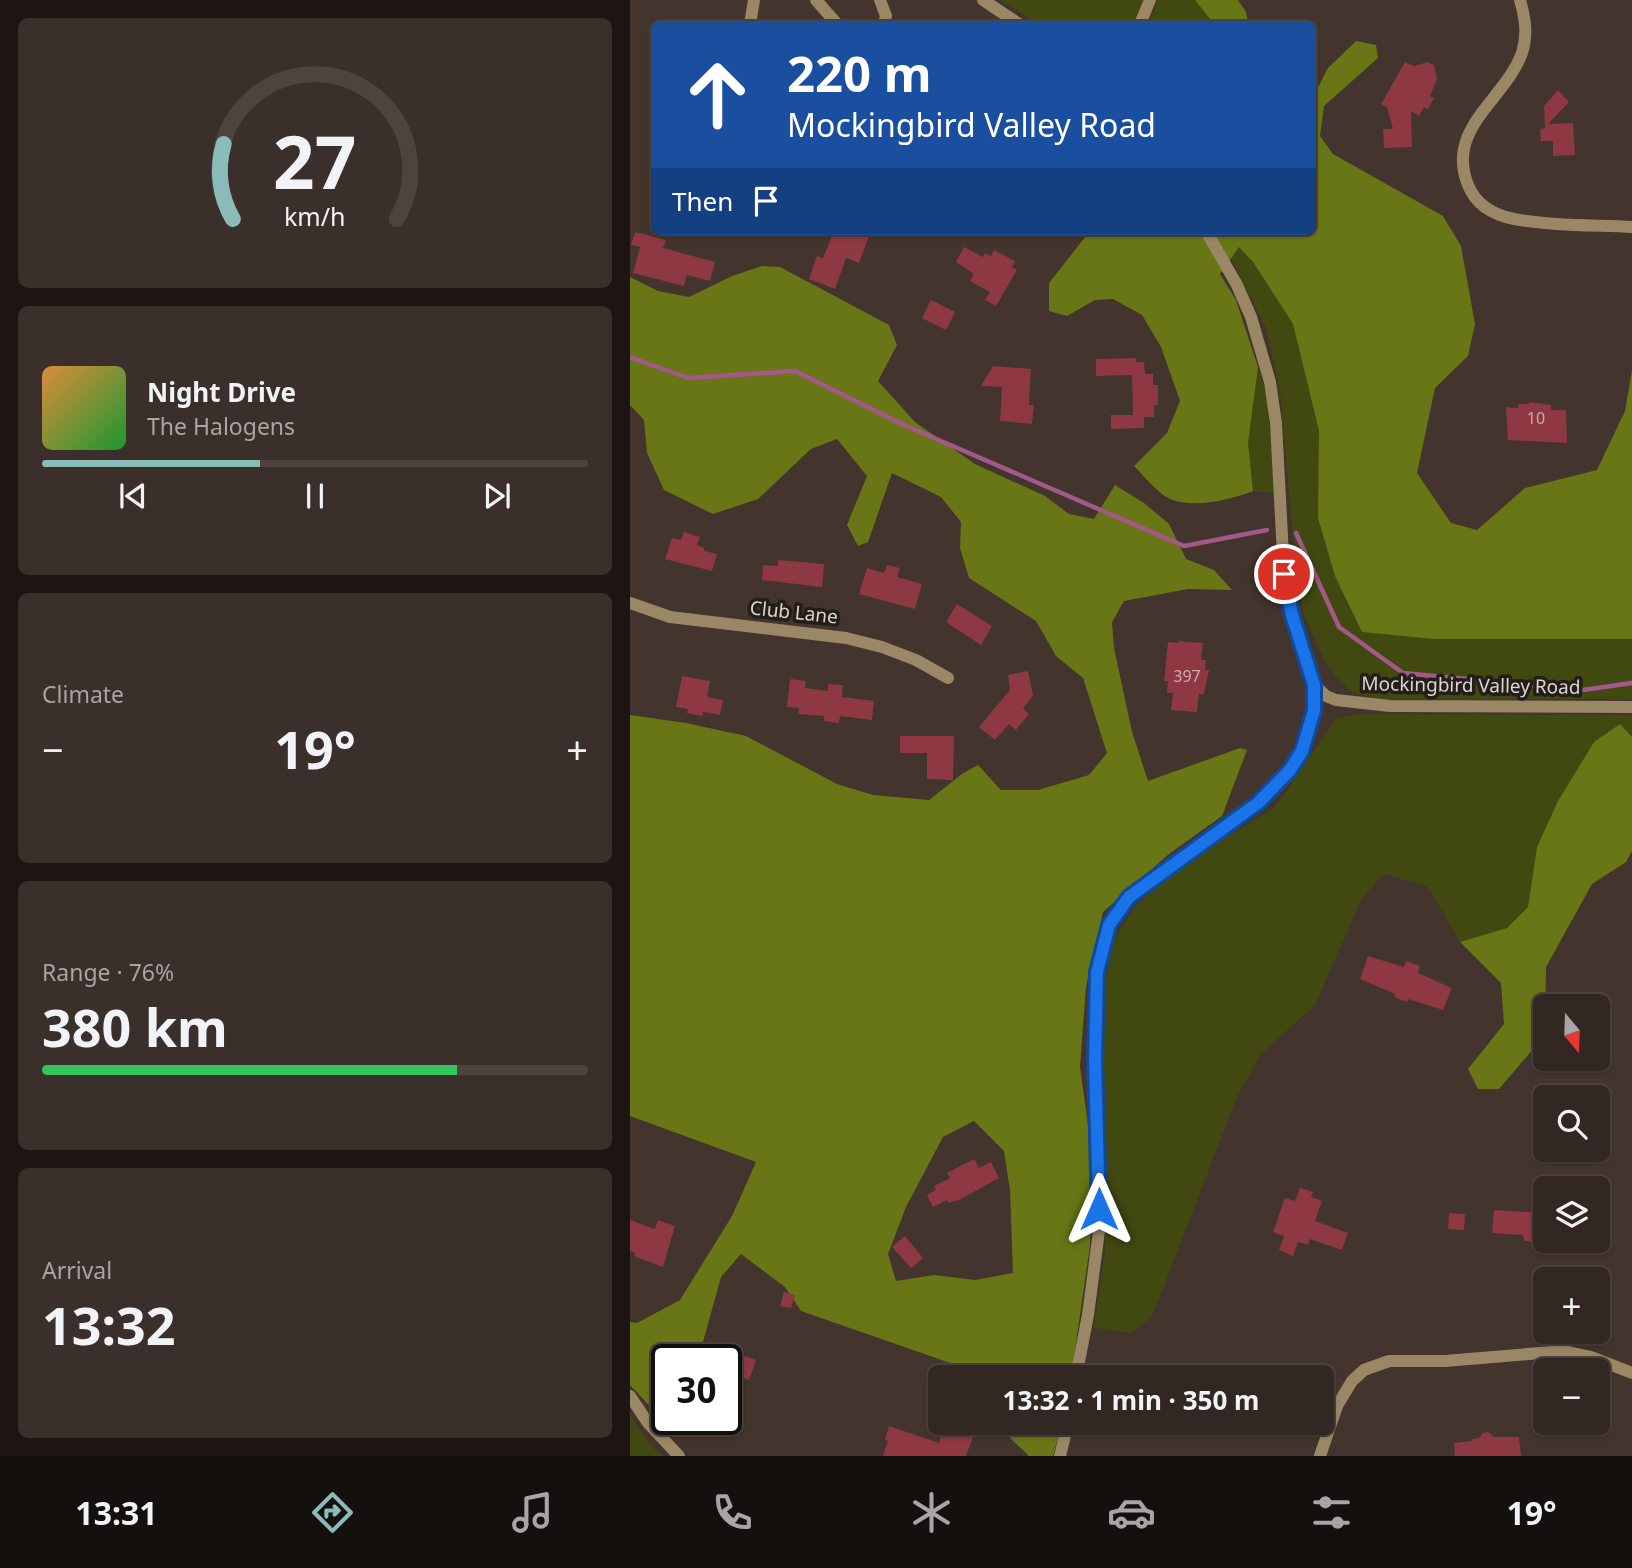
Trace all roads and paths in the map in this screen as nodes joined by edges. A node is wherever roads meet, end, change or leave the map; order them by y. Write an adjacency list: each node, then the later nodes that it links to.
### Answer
1 (754, 0): 7 (street)
2 (816, 0): 8 (street)
3 (880, 0): 9 (street)
4 (983, 0): 10 (street)
5 (1150, 0): 11 (street)
6 (1520, 0): 12 (street)
7 (750, 21)
8 (834, 21)
9 (885, 21)
10 (1014, 21)
11 (1141, 21)
12 (1632, 227)
13 (1208, 235): 16 (street)
14 (630, 603): 15 (street, Club Lane)
15 (948, 678)
16 (1314, 685): 17 (street, Mockingbird Valley Road); 18 (street)
17 (1632, 707)
18 (1078, 1365)
19 (1632, 1373): 24 (street)
20 (630, 1396): 22 (street)
21 (1065, 1435): 23 (street)
22 (679, 1456)
23 (1060, 1456)
24 (1320, 1456)

